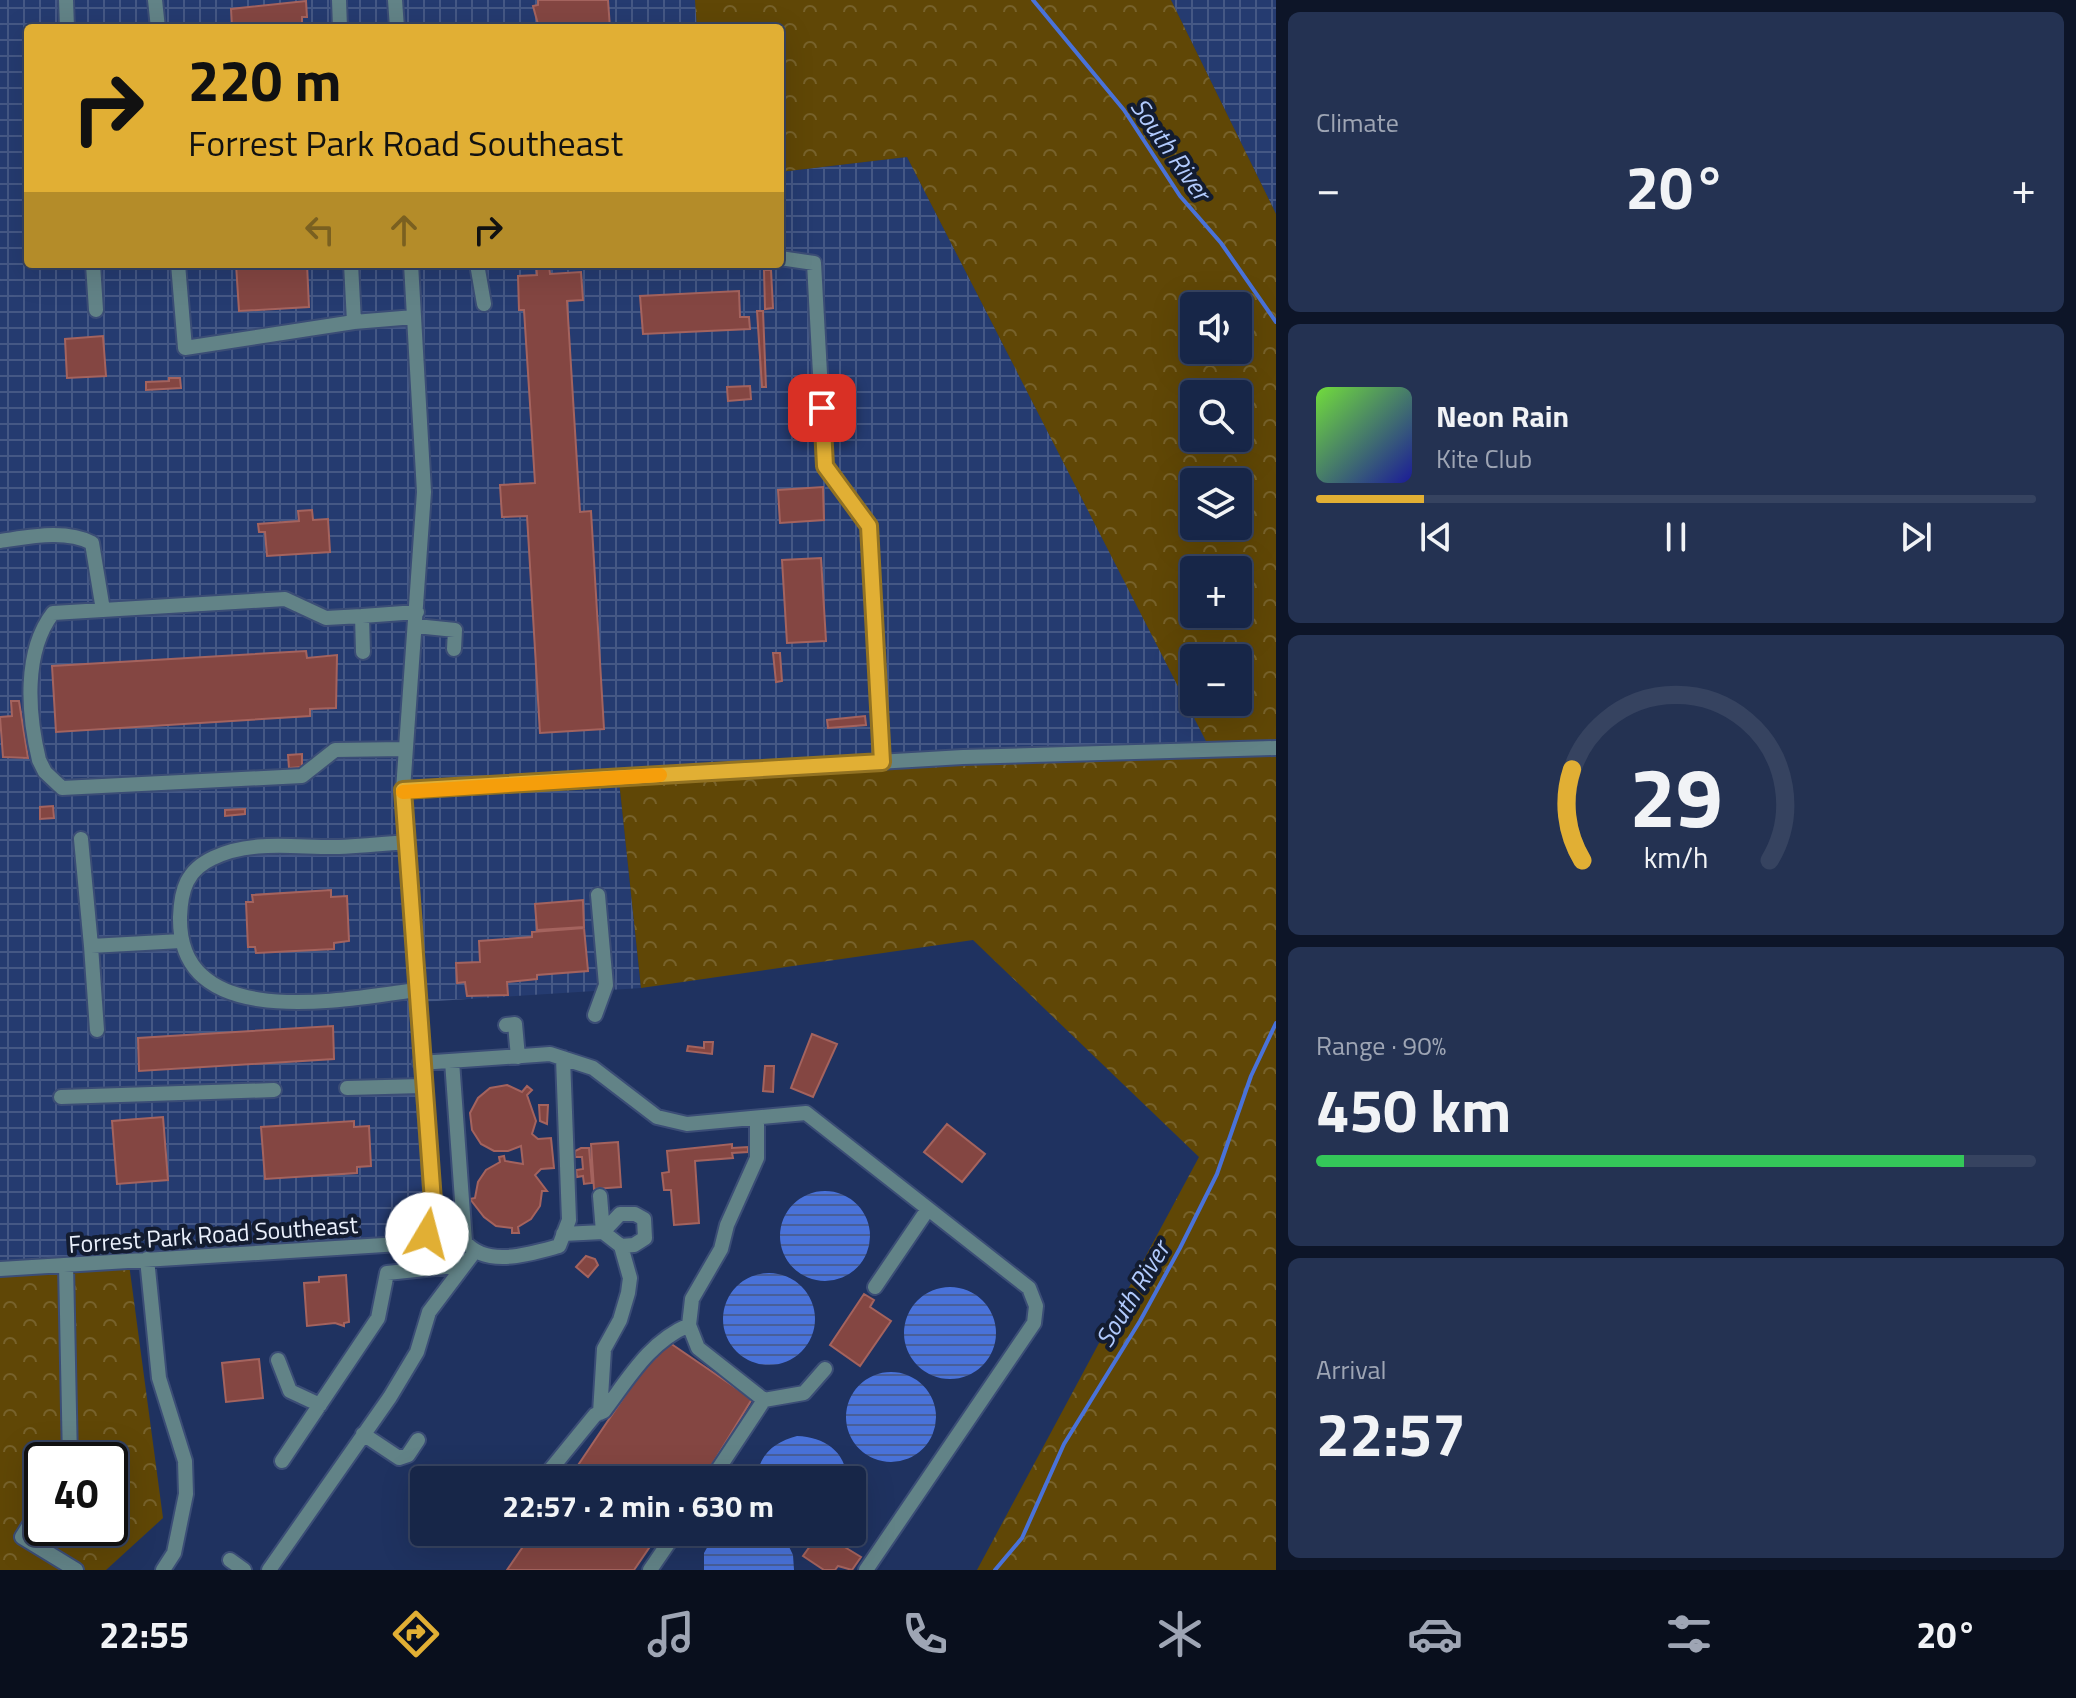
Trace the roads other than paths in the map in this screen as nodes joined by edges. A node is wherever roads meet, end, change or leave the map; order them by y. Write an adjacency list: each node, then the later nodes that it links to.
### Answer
1 (66, 0): 5 (street)
2 (155, 0): 6 (street)
3 (339, 0): 7 (street)
4 (395, 0): 8 (street)
5 (67, 24)
6 (158, 24)
7 (340, 24)
8 (397, 24)
9 (784, 259): 27 (street)
10 (93, 268): 16 (street)
11 (178, 268): 18 (street)
12 (351, 268): 18 (street)
13 (411, 268): 17 (street)
14 (478, 268): 15 (street)
15 (484, 304)
16 (96, 310)
17 (414, 317): 18 (street); 22 (street)
18 (354, 322)
19 (0, 541): 20 (street)
20 (103, 610): 21 (street); 26 (street)
21 (362, 616): 22 (street); 24 (street)
22 (416, 619): 23 (street); 26 (street)
23 (454, 649)
24 (363, 652)
25 (1276, 748): 27 (street)
26 (405, 749): 28 (street)
27 (882, 762): 28 (street)
28 (403, 790): 30 (street)
29 (81, 839): 33 (street)
30 (406, 842): 32 (street); 34 (street)
31 (598, 895): 35 (street)
32 (181, 941): 33 (street); 34 (street)
33 (91, 946): 37 (street)
34 (416, 990): 41 (street)
35 (595, 1015)
36 (517, 1024): 38 (street)
37 (97, 1030)
38 (518, 1057): 39 (street); 40 (street)
39 (563, 1058): 46 (street); 50 (street)
40 (452, 1061): 41 (street); 52 (street)
41 (420, 1063): 42 (street)
42 (422, 1086): 43 (street); 53 (street, Forrest Park Road Southeast)
43 (347, 1088)
44 (274, 1090): 45 (street)
45 (61, 1097)
46 (757, 1118): 48 (street); 58 (street)
47 (600, 1196): 49 (street)
48 (928, 1209): 57 (street); 78 (street)
49 (603, 1232): 50 (street); 51 (street); 51 (street)
50 (563, 1234): 52 (street)
51 (621, 1246): 63 (street)
52 (475, 1251): 55 (street)
53 (147, 1259): 54 (street, Forrest Park Road Southeast); 74 (street)
54 (66, 1265): 56 (street, Forrest Park Road Southeast); 66 (street)
55 (464, 1265): 62 (street); 64 (street)
56 (0, 1269)
57 (875, 1287)
58 (689, 1325): 61 (street); 63 (street)
59 (278, 1360): 62 (street)
60 (825, 1369): 61 (street)
61 (764, 1400): 69 (street)
62 (320, 1405): 67 (street)
63 (600, 1413): 68 (street)
64 (363, 1434): 65 (street); 76 (street)
65 (418, 1440)
66 (70, 1442)
67 (282, 1461)
68 (554, 1466)
69 (720, 1466)
70 (37, 1546): 73 (street)
71 (666, 1546): 77 (street)
72 (230, 1560): 75 (street)
73 (76, 1570)
74 (163, 1570)
75 (244, 1570)
76 (269, 1570)
77 (650, 1570)
78 (866, 1570)

